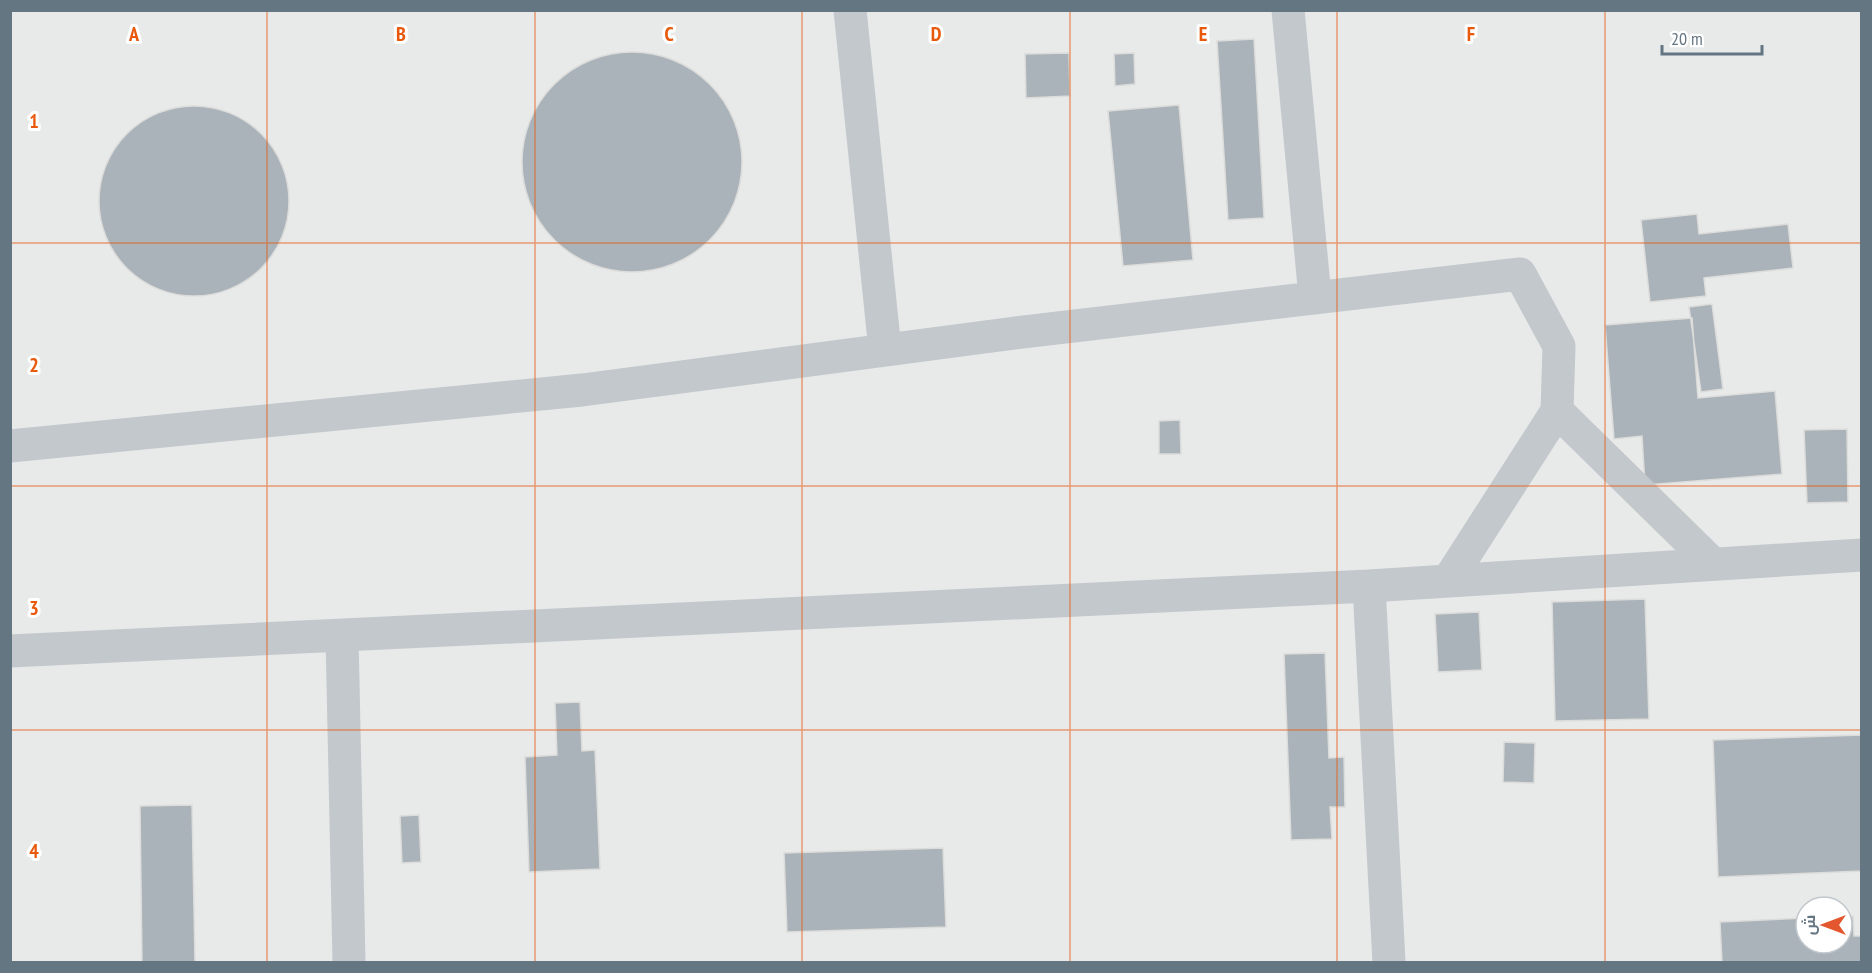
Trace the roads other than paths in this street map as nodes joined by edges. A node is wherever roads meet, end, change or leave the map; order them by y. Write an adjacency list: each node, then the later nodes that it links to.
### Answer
1 (850, 10): 4 (lane)
2 (1288, 10): 3 (lane)
3 (1315, 297): 4 (lane); 5 (lane)
4 (885, 350): 6 (lane)
5 (1557, 411): 8 (lane); 9 (lane)
6 (10, 446)
7 (1862, 555): 8 (lane)
8 (1713, 564): 9 (lane)
9 (1448, 581): 10 (lane)
10 (1369, 586): 11 (lane); 14 (lane)
11 (342, 636): 12 (lane); 13 (lane)
12 (10, 651)
13 (349, 963)
14 (1389, 963)

